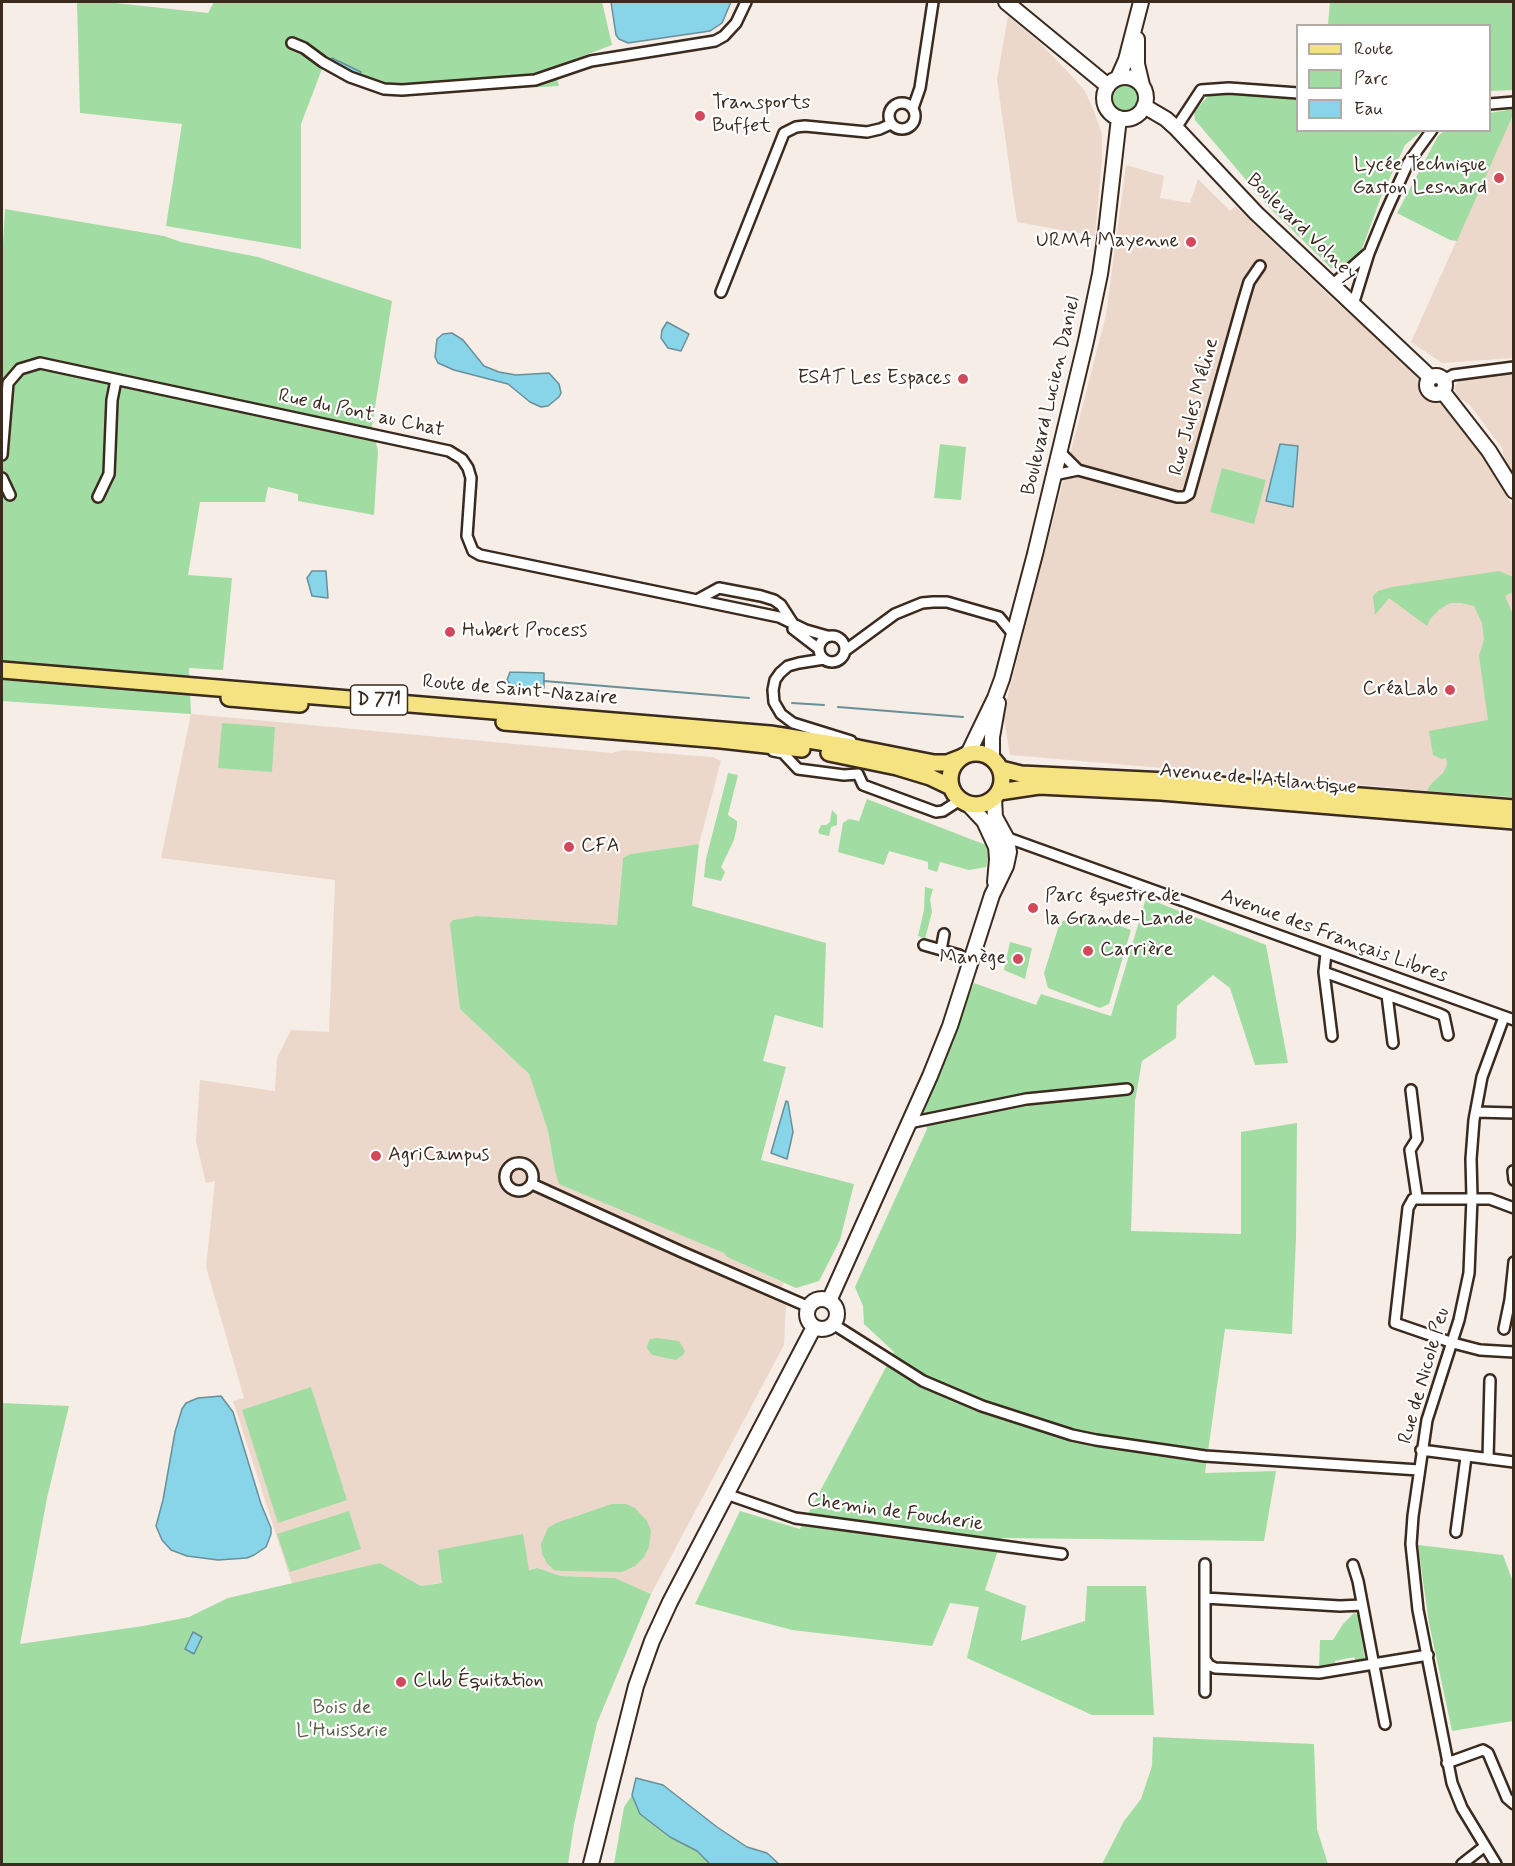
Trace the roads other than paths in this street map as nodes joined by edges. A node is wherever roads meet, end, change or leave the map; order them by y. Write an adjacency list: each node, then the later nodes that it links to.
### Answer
1 (746, 2): 6 (street)
2 (933, 2): 13 (street)
3 (1006, 2): 7 (street)
4 (1141, 2): 5 (street)
5 (1137, 25): 7 (street); 8 (street)
6 (292, 43)
7 (1113, 82): 8 (street); 14 (street)
8 (1142, 86): 12 (street)
9 (1296, 93): 16 (street)
10 (1514, 102): 11 (street)
11 (1491, 104)
12 (1144, 106): 14 (street); 16 (street, Boulevard Volney)
13 (913, 108): 15 (street); 15 (street)
14 (1119, 118): 26 (street, Boulevard Lucien Daniel)
15 (891, 124): 21 (street)
16 (1176, 128): 20 (street, Boulevard Volney)
17 (1430, 132): 18 (street)
18 (1369, 252): 20 (street); 22 (street)
19 (1260, 266): 28 (street, Rue Jules Méline)
20 (1332, 285): 22 (street, Boulevard Volney)
21 (722, 292)
22 (1353, 305): 25 (street, Boulevard Volney)
23 (1514, 367): 25 (street)
24 (116, 380): 27 (street, Rue du Pont au Chat); 33 (street); 34 (street, Rue du Pont au Chat)
25 (1439, 383): 31 (street, Boulevard Volney)
26 (1059, 451): 28 (street); 29 (street, Boulevard Lucien Daniel)
27 (2, 455)
28 (1078, 470): 29 (street, Rue Jules Méline)
29 (1053, 475): 37 (street, Boulevard Lucien Daniel)
30 (2, 478): 32 (street)
31 (1514, 491)
32 (10, 495)
33 (98, 497)
34 (697, 600): 35 (street, Rue du Pont au Chat); 36 (street)
35 (770, 616): 36 (street); 39 (street)
36 (792, 622): 38 (street)
37 (1013, 634): 40 (street); 44 (street, Boulevard Lucien Daniel)
38 (827, 636): 39 (street); 40 (street)
39 (819, 649): 41 (street)
40 (846, 650): 41 (street)
41 (824, 659): 46 (street)
42 (2, 670): 46 (main road, Route de Saint-Nazaire / D 771)
43 (2, 679): 45 (main road, Route de Saint-Nazaire)
44 (1002, 679): 47 (street, Boulevard Lucien Daniel); 49 (street, Boulevard Lucien Daniel)
45 (721, 740): 48 (main road, Route de Saint-Nazaire); 50 (street)
46 (903, 756): 47 (main road, Route de Saint-Nazaire)
47 (964, 756): 49 (main road); 52 (main road)
48 (868, 760): 50 (street); 52 (main road, Route de Saint-Nazaire)
49 (996, 764): 51 (main road); 53 (main road, Avenue de l'Atlantique)
50 (858, 774): 52 (street)
51 (997, 795): 52 (main road); 54 (main road, Avenue de l'Atlantique); 56 (street)
52 (960, 797): 55 (street)
53 (1514, 808)
54 (1514, 821)
55 (986, 825): 56 (street, Avenue des Français Libres); 57 (street)
56 (1007, 839): 57 (street); 61 (street, Avenue des Français Libres)
57 (992, 896): 62 (street)
58 (944, 934): 60 (street)
59 (924, 945): 60 (street)
60 (941, 950): 62 (street)
61 (1326, 953): 63 (street); 65 (street, Avenue des Français Libres)
62 (971, 962): 75 (street)
63 (1324, 972): 64 (street); 69 (street)
64 (1387, 995): 66 (street); 70 (street)
65 (1449, 997): 66 (street); 67 (street, Avenue des Français Libres)
66 (1440, 1014): 68 (street)
67 (1509, 1019): 73 (street, Rue de Nicole Peu)
68 (1448, 1035)
69 (1332, 1036)
70 (1393, 1043)
71 (1127, 1089): 75 (street)
72 (1411, 1090): 79 (street)
73 (1476, 1112): 74 (street); 80 (street, Rue de Nicole Peu)
74 (1514, 1113)
75 (909, 1124): 83 (street)
76 (1513, 1171): 77 (street)
77 (1514, 1180)
78 (532, 1184): 84 (street)
79 (1417, 1197): 80 (street); 88 (street)
80 (1472, 1198): 81 (street); 88 (street, Rue de Nicole Peu)
81 (1514, 1208)
82 (1514, 1262): 87 (street)
83 (829, 1301): 84 (street); 85 (street)
84 (809, 1307): 86 (street)
85 (833, 1324): 86 (street); 95 (street)
86 (814, 1326): 96 (street)
87 (1504, 1329)
88 (1453, 1343): 89 (street); 91 (street, Rue de Nicole Peu)
89 (1514, 1352)
90 (1490, 1380): 93 (street)
91 (1421, 1450): 92 (street); 95 (street, Rue de Nicole Peu)
92 (1466, 1457): 93 (street); 97 (street)
93 (1488, 1459): 94 (street)
94 (1514, 1462)
95 (1419, 1470): 103 (street, Rue de Nicole Peu)
96 (726, 1494): 98 (street, Chemin de Foucherie); 111 (street)
97 (1456, 1532)
98 (1062, 1554)
99 (1205, 1564): 101 (street)
100 (1353, 1565): 102 (street)
101 (1205, 1598): 102 (street); 104 (street)
102 (1362, 1605): 105 (street)
103 (1428, 1654): 105 (street); 108 (street, Rue de Nicole Peu)
104 (1205, 1659): 105 (street); 106 (street)
105 (1373, 1665): 107 (street)
106 (1205, 1692)
107 (1385, 1724)
108 (1447, 1763): 109 (street); 110 (street, Rue de Nicole Peu)
109 (1514, 1804)
110 (1485, 1846): 112 (street); 113 (street, Rue de Nicole Peu)
111 (591, 1864)
112 (1462, 1864)
113 (1496, 1864)

